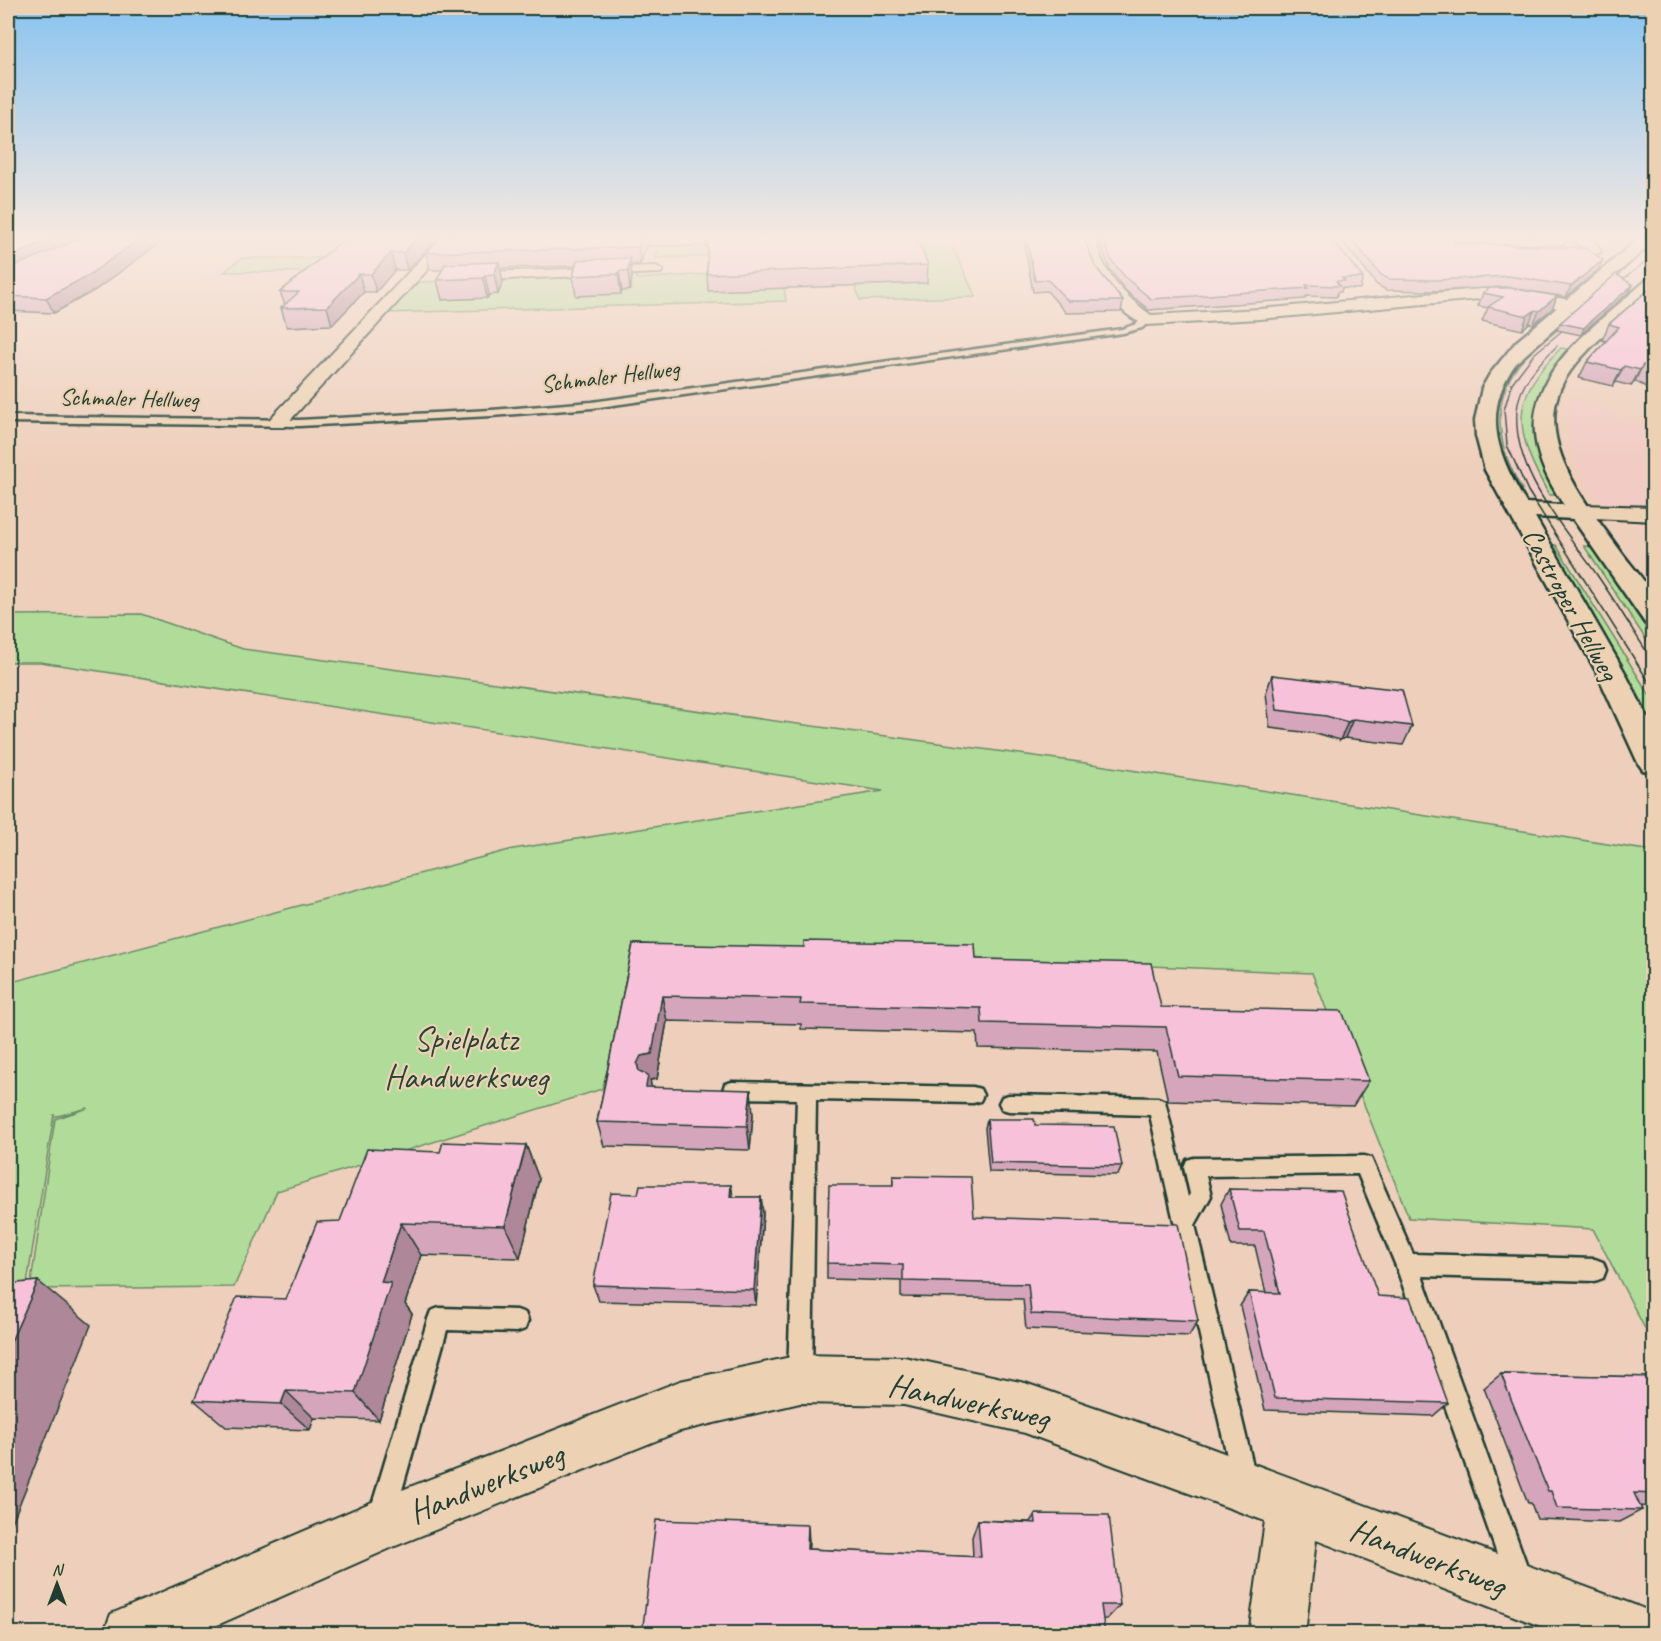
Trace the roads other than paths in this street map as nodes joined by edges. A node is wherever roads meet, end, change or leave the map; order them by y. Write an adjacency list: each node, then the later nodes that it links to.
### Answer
1 (380, 313): 8 (street)
2 (1139, 313): 6 (street)
3 (1266, 313): 6 (street, Schmaler Hellweg)
4 (1562, 313): 9 (main road, Castroper Hellweg)
5 (1621, 313): 10 (main road, Castroper Hellweg)
6 (1147, 320): 8 (lane, Schmaler Hellweg)
7 (8, 419): 8 (lane, Schmaler Hellweg)
8 (277, 423)
9 (1518, 510): 10 (main road, Castroper Hellweg); 13 (main road, Castroper Hellweg)
10 (1582, 512): 11 (street); 12 (main road, Castroper Hellweg)
11 (1653, 514)
12 (1653, 617)
13 (1653, 763)
14 (713, 1090): 15 (lane)
15 (807, 1091): 16 (lane); 22 (lane)
16 (973, 1095)
17 (1009, 1103): 18 (lane)
18 (1184, 1223): 19 (lane); 23 (lane)
19 (1407, 1265): 20 (lane); 25 (lane)
20 (1595, 1270)
21 (518, 1321): 24 (lane)
22 (800, 1379): 23 (street, Handwerksweg); 24 (street, Handwerksweg)
23 (1270, 1496): 25 (street, Handwerksweg); 27 (street)
24 (379, 1526): 26 (street, Handwerksweg)
25 (1524, 1593): 28 (street, Handwerksweg)
26 (131, 1634)
27 (1277, 1634)
28 (1637, 1634)

